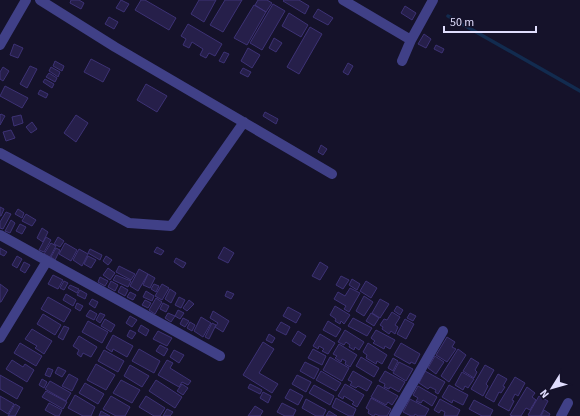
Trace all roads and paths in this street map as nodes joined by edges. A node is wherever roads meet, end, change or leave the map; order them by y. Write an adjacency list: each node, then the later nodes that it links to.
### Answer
1 (26, 0): 6 (street)
2 (40, 0): 8 (street)
3 (342, 0): 5 (street)
4 (433, 0): 5 (street)
5 (411, 40): 7 (street)
6 (0, 45)
7 (402, 61)
8 (244, 122): 9 (street); 10 (street)
9 (0, 153)
10 (332, 174)
11 (0, 235): 12 (street)
12 (47, 261): 14 (street); 15 (street)
13 (443, 331): 17 (street)
14 (0, 338)
15 (220, 356)
16 (568, 403): 18 (street)
17 (394, 416)
18 (561, 416)

